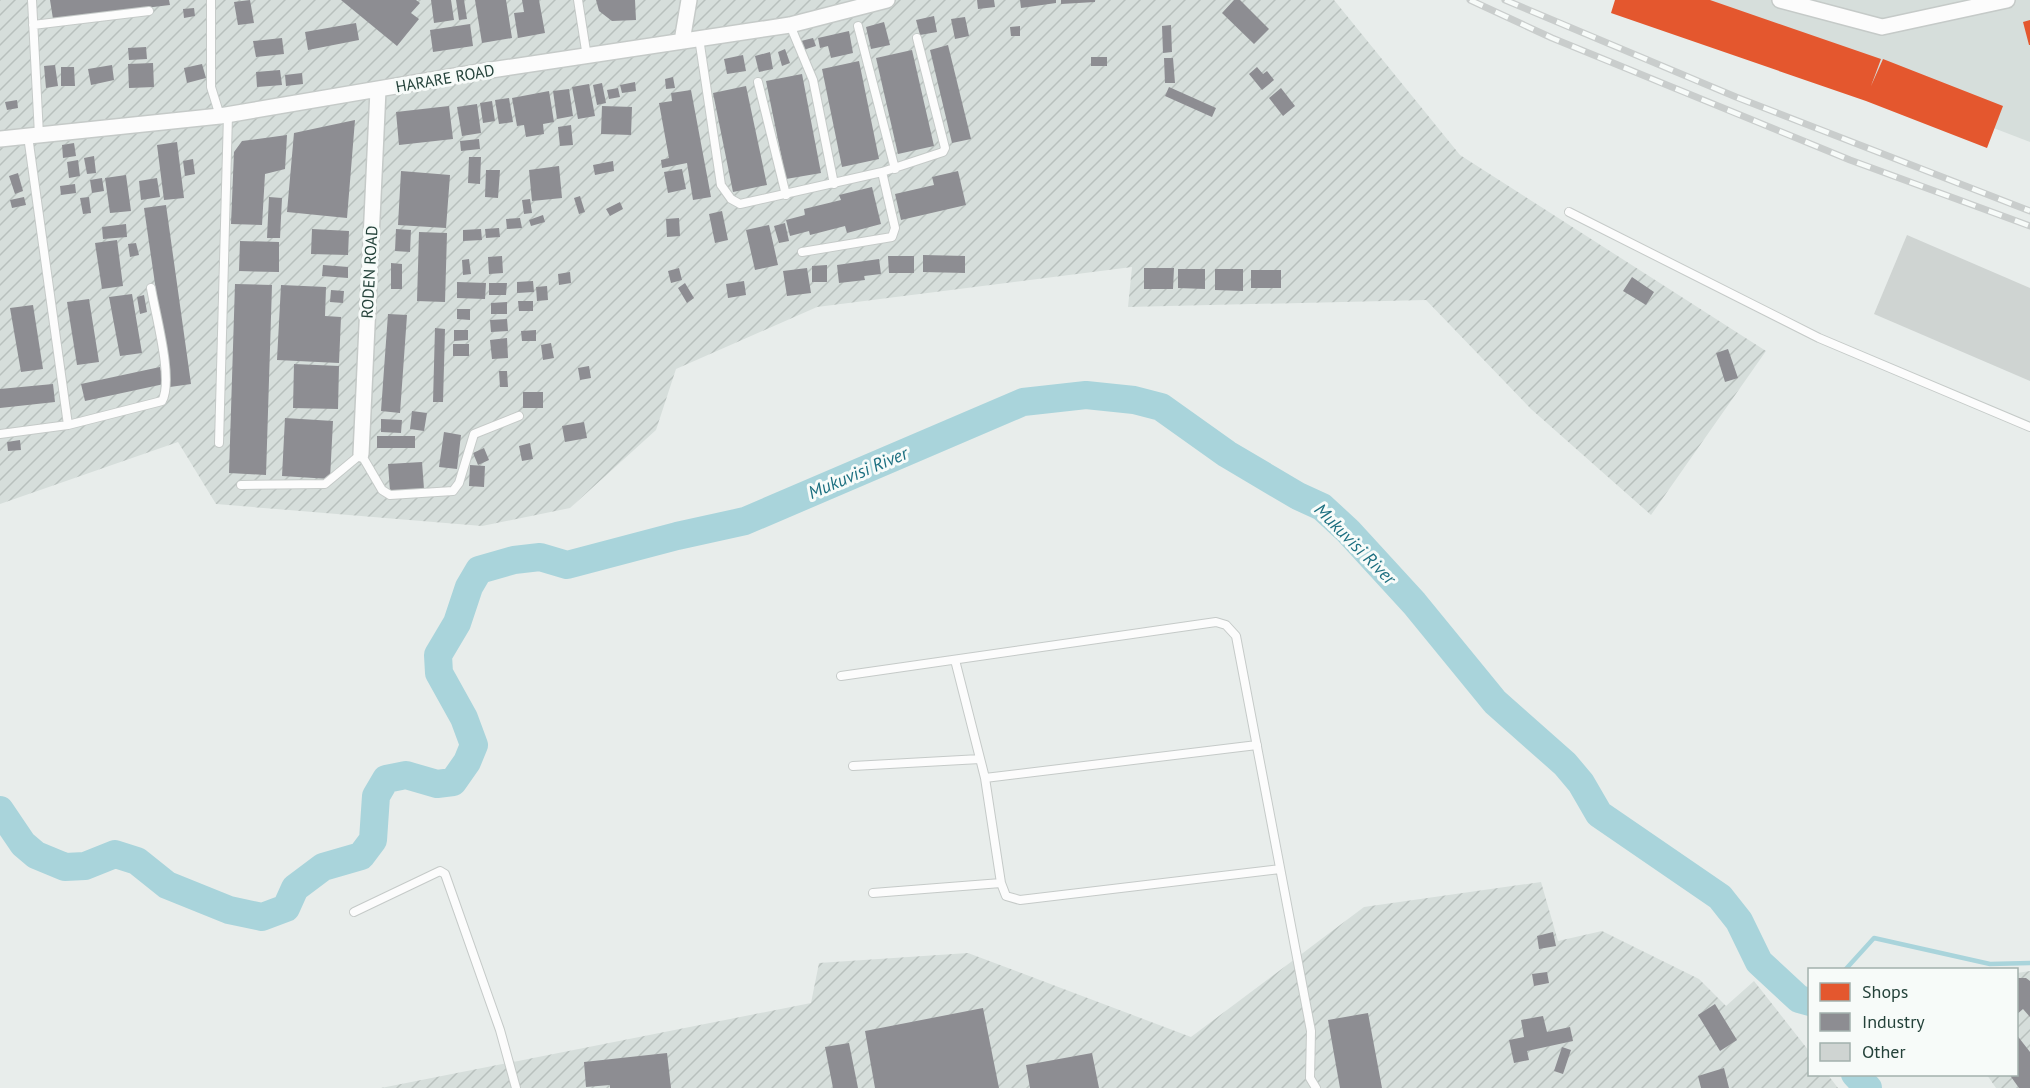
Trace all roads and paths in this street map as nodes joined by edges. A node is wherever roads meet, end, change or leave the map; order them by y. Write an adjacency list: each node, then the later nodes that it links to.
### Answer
1 (32, 0): 9 (lane)
2 (211, 0): 18 (lane)
3 (578, 0): 15 (lane)
4 (689, 0): 14 (street)
5 (887, 0): 10 (street, HARARE ROAD)
6 (1780, 0): 7 (street)
7 (2007, 0)
8 (149, 12): 9 (lane)
9 (33, 25): 19 (lane)
10 (790, 25): 12 (street, HARARE ROAD); 23 (lane)
11 (858, 26): 21 (lane)
12 (699, 38): 14 (street, HARARE ROAD); 24 (lane)
13 (916, 38): 21 (lane)
14 (682, 41): 15 (street, HARARE ROAD)
15 (587, 57): 17 (street, HARARE ROAD)
16 (758, 82): 24 (lane)
17 (378, 90): 18 (street, HARARE ROAD); 33 (street, RODEN ROAD)
18 (224, 115): 19 (street, HARARE ROAD); 32 (lane)
19 (33, 135): 20 (street, HARARE ROAD); 29 (lane)
20 (0, 139)
21 (895, 169): 22 (lane)
22 (882, 172): 23 (lane); 26 (lane)
23 (834, 184): 24 (lane)
24 (786, 195)
25 (1569, 212): 30 (lane)
26 (802, 252)
27 (151, 288): 29 (lane)
28 (519, 416): 33 (lane)
29 (68, 425): 31 (lane)
30 (2030, 427)
31 (0, 434)
32 (219, 443)
33 (361, 454): 34 (lane)
34 (241, 485)
35 (955, 660): 36 (lane); 37 (lane); 38 (lane)
36 (841, 676)
37 (1257, 745): 40 (lane); 41 (lane)
38 (980, 759): 39 (lane); 40 (lane)
39 (854, 766)
40 (985, 778): 42 (lane)
41 (1280, 869): 42 (lane); 46 (lane)
42 (1001, 883): 43 (lane)
43 (873, 893)
44 (354, 912): 45 (lane)
45 (516, 1088)
46 (1316, 1088)

